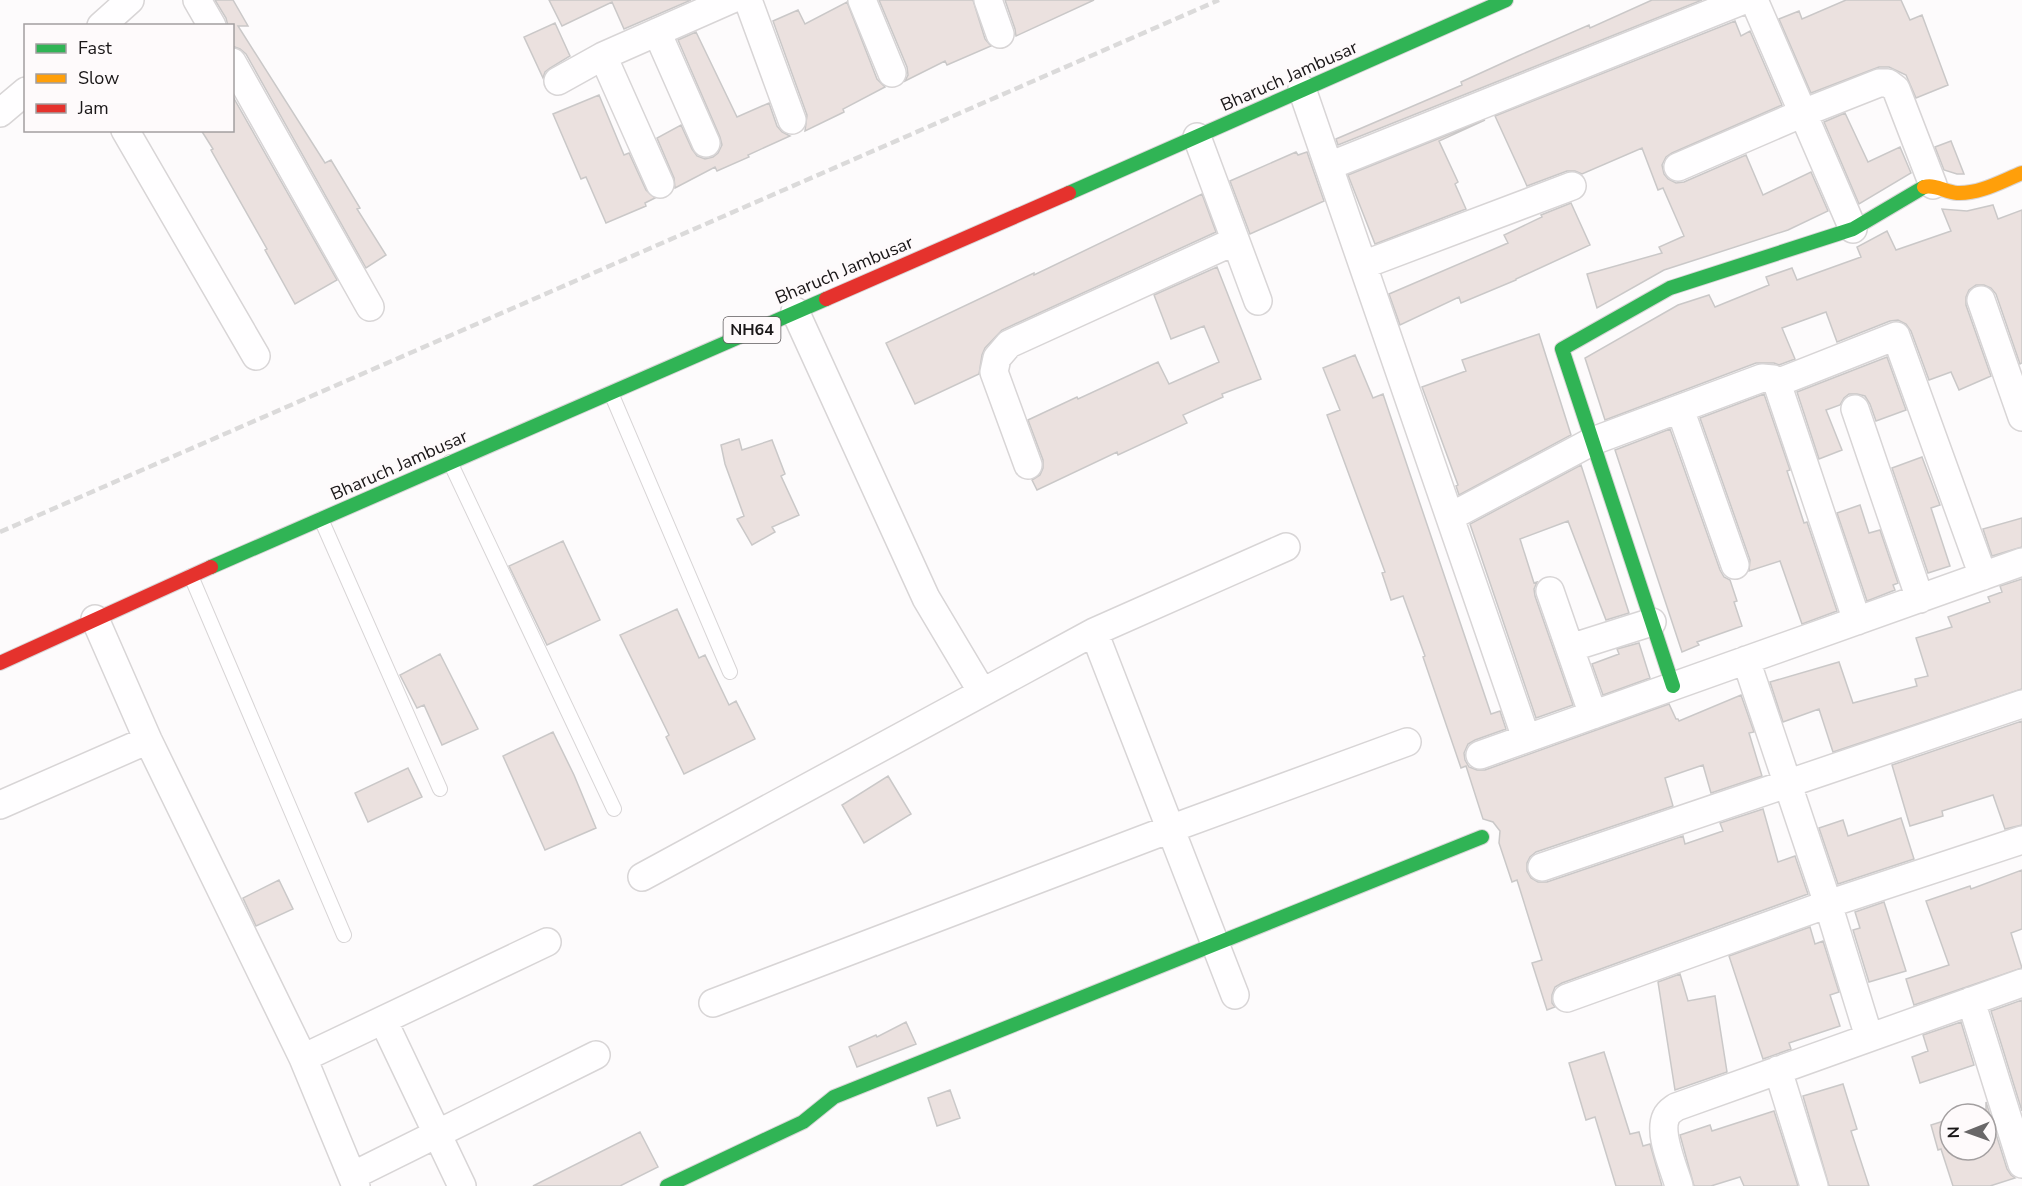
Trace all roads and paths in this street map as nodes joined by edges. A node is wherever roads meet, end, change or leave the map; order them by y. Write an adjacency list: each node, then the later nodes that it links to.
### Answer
1 (130, 0): 10 (street)
2 (198, 0): 11 (street)
3 (730, 0): 12 (street)
4 (748, 0): 22 (street)
5 (862, 0): 16 (street)
6 (988, 0): 13 (street)
7 (1506, 0): 18 (main road, Bharuch Jambusar / NH64)
8 (1744, 0): 26 (street)
9 (1754, 0): 21 (street)
10 (103, 24)
11 (211, 24)
12 (657, 32): 14 (street); 25 (street)
13 (1000, 34)
14 (603, 56): 17 (street); 29 (street)
15 (234, 67): 37 (street)
16 (892, 73)
17 (558, 81)
18 (1302, 89): 24 (main road, Bharuch Jambusar / NH64); 26 (street)
19 (24, 93): 20 (street)
20 (0, 113)
21 (1803, 113): 27 (street); 30 (street); 32 (street)
22 (792, 120)
23 (127, 132): 39 (street)
24 (1197, 137): 33 (street); 38 (main road, Bharuch Jambusar / NH64)
25 (706, 143)
26 (1329, 166): 34 (street)
27 (1678, 167)
28 (2022, 173): 30 (main road)
29 (660, 184)
30 (1933, 185): 32 (main road)
31 (1572, 186): 34 (street)
32 (1853, 229): 45 (main road)
33 (1235, 241): 36 (street); 47 (street)
34 (1363, 265): 48 (street)
35 (1982, 300): 44 (street)
36 (1258, 301)
37 (370, 307)
38 (795, 311): 41 (main road, Bharuch Jambusar / NH64); 66 (street)
39 (256, 356)
40 (1777, 383): 42 (street); 54 (street); 58 (street)
41 (611, 392): 46 (main road, Bharuch Jambusar / NH64); 64 (lane)
42 (1680, 409): 45 (street); 52 (street)
43 (1855, 409): 56 (street)
44 (2022, 417)
45 (1593, 441): 48 (street); 59 (main road)
46 (450, 462): 49 (main road, Bharuch Jambusar / NH64); 76 (lane)
47 (1028, 465)
48 (1450, 517): 69 (street)
49 (321, 519): 53 (main road, Bharuch Jambusar / NH64); 74 (lane)
50 (1286, 547): 60 (street)
51 (2022, 562): 54 (street)
52 (1735, 565)
53 (191, 576): 57 (main road, Bharuch Jambusar / NH64); 83 (lane)
54 (1983, 576): 56 (street)
55 (1550, 591): 61 (street)
56 (1920, 598): 58 (street)
57 (96, 620): 63 (main road, Bharuch Jambusar / NH64); 70 (street)
58 (1857, 621): 62 (street)
59 (1652, 622): 61 (street); 65 (main road)
60 (1094, 632): 66 (street); 77 (street)
61 (1570, 648): 68 (street)
62 (1746, 660): 65 (street); 73 (street)
63 (0, 663)
64 (730, 672)
65 (1673, 686): 68 (street)
66 (982, 692): 81 (street)
67 (2022, 704): 73 (street)
68 (1593, 715): 69 (street)
69 (1526, 738): 72 (street)
70 (148, 740): 75 (street); 94 (street)
71 (1407, 742): 77 (street)
72 (1480, 754)
73 (1787, 783): 80 (street); 82 (street)
74 (440, 789)
75 (0, 805)
76 (614, 808)
77 (1170, 829): 85 (street); 90 (street)
78 (1482, 837): 85 (main road)
79 (2022, 840): 82 (street)
80 (1542, 867)
81 (642, 877)
82 (1828, 904): 88 (street); 92 (street)
83 (344, 935)
84 (548, 942): 91 (street)
85 (1215, 944): 87 (street); 100 (main road)
86 (2022, 983): 89 (street)
87 (1235, 995)
88 (1567, 998)
89 (1971, 1001): 92 (street); 97 (street)
90 (713, 1003)
91 (383, 1020): 94 (street); 96 (street)
92 (1869, 1037): 95 (street)
93 (596, 1055): 96 (street)
94 (303, 1058): 98 (street)
95 (1778, 1070): 101 (street); 102 (street)
96 (437, 1134): 98 (street); 99 (street)
97 (2022, 1164)
98 (354, 1181)
99 (462, 1186)
100 (667, 1186)
101 (1679, 1186)
102 (1814, 1186)

